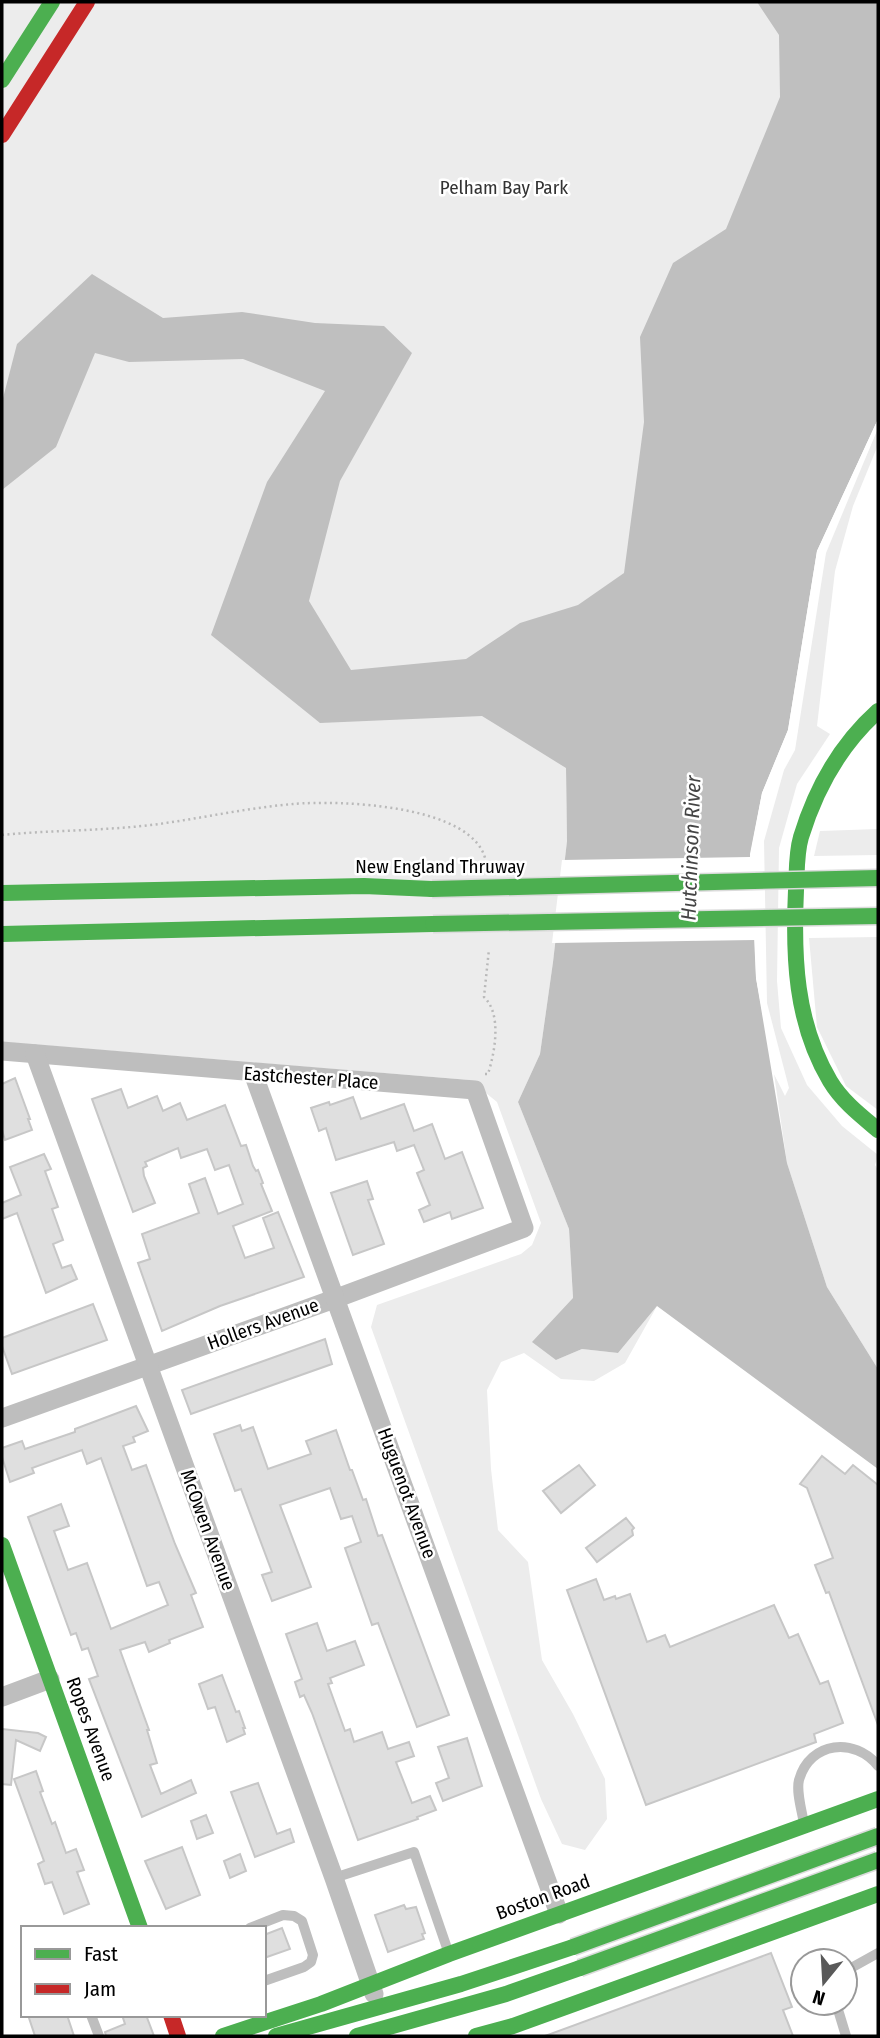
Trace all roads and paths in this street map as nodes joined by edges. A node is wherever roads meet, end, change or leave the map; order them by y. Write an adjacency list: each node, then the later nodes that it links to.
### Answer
1 (52, 2): 3 (main road)
2 (87, 2): 5 (main road)
3 (8, 67): 4 (main road)
4 (2, 80)
5 (2, 135)
6 (878, 711): 14 (main road)
7 (878, 878): 8 (main road, New England Thruway, bridge)
8 (2, 894)
9 (878, 916): 10 (main road, bridge)
10 (2, 934)
11 (2, 1051): 12 (street, Eastchester Place)
12 (35, 1054): 13 (street, Eastchester Place); 17 (street, McOwen Avenue)
13 (253, 1073): 15 (street, Eastchester Place); 16 (street, Huguenot Avenue)
14 (878, 1130)
15 (524, 1228): 16 (street, Hollers Avenue)
16 (337, 1298): 17 (street, Hollers Avenue); 30 (street, Huguenot Avenue)
17 (149, 1365): 18 (street, Hollers Avenue); 28 (street, McOwen Avenue)
18 (2, 1418)
19 (2, 1545): 20 (main road, Ropes Avenue)
20 (50, 1679): 21 (street); 31 (main road, Ropes Avenue)
21 (2, 1697)
22 (878, 1766): 24 (lane)
23 (878, 1799): 24 (main road, Boston Road)
24 (804, 1826): 27 (main road, Boston Road)
25 (878, 1836): 39 (main road, bridge)
26 (878, 1860): 48 (main road, bridge)
27 (679, 1871): 30 (main road, Boston Road); 35 (main road)
28 (334, 1878): 34 (lane); 38 (street, McOwen Avenue)
29 (878, 1894): 35 (main road)
30 (559, 1914): 34 (main road, Boston Road)
31 (139, 1926)
32 (255, 1926): 37 (lane)
33 (878, 1953): 36 (lane)
34 (449, 1954): 38 (main road, Boston Road)
35 (713, 1954): 49 (main road)
36 (859, 1964)
37 (266, 1980)
38 (370, 1983): 39 (street, McOwen Avenue); 43 (main road, Boston Road)
39 (379, 2007): 47 (main road)
40 (92, 2017): 44 (lane)
41 (172, 2017): 45 (main road)
42 (840, 2017): 50 (lane)
43 (258, 2020): 46 (main road, Boston Road)
44 (99, 2036)
45 (178, 2036)
46 (223, 2036)
47 (276, 2036)
48 (357, 2036)
49 (476, 2036)
50 (846, 2036)

